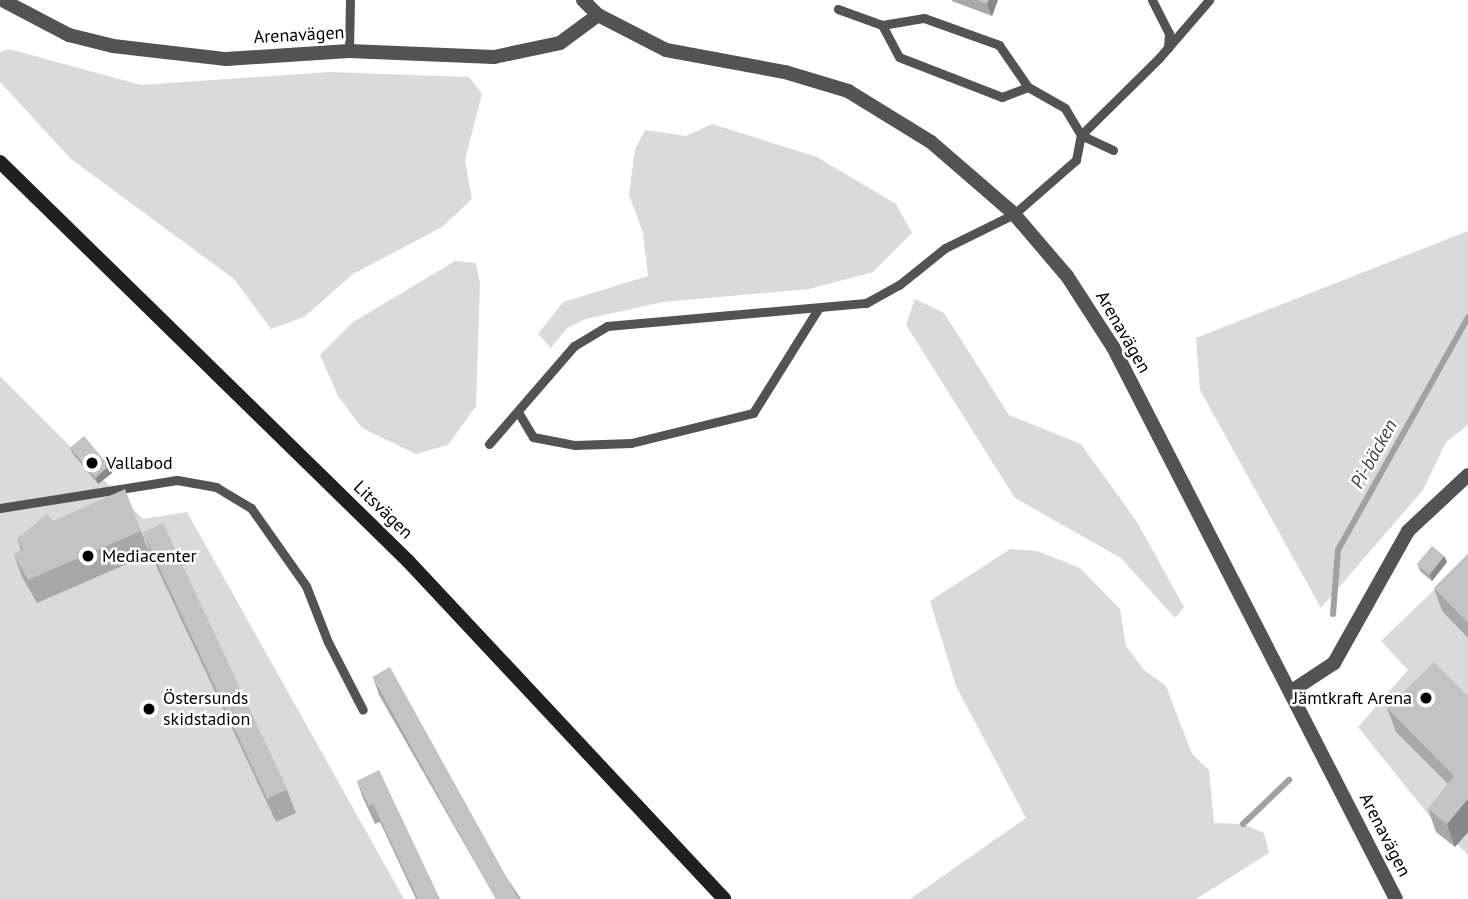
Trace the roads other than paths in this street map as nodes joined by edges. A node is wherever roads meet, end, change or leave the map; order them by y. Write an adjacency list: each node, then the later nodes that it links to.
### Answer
1 (2, 0): 10 (street, Arenavägen)
2 (350, 0): 10 (lane)
3 (583, 0): 7 (street, Arenavägen)
4 (1152, 0): 9 (lane)
5 (1209, 0): 9 (lane)
6 (838, 9): 8 (lane)
7 (598, 15): 10 (street, Arenavägen); 15 (street, Arenavägen)
8 (882, 24): 11 (lane); 11 (lane)
9 (1168, 48): 12 (lane)
10 (349, 51)
11 (1028, 87): 12 (lane)
12 (1081, 135): 13 (lane); 15 (lane)
13 (1113, 150)
14 (0, 162): 23 (main road, Litsvägen)
15 (1014, 214): 16 (lane); 21 (street, Arenavägen)
16 (818, 309): 17 (lane); 17 (lane)
17 (518, 412): 18 (lane)
18 (489, 444)
19 (1468, 475): 21 (street)
20 (0, 508): 22 (lane)
21 (1290, 692): 24 (street, Arenavägen)
22 (363, 709)
23 (724, 899)
24 (1396, 899)

